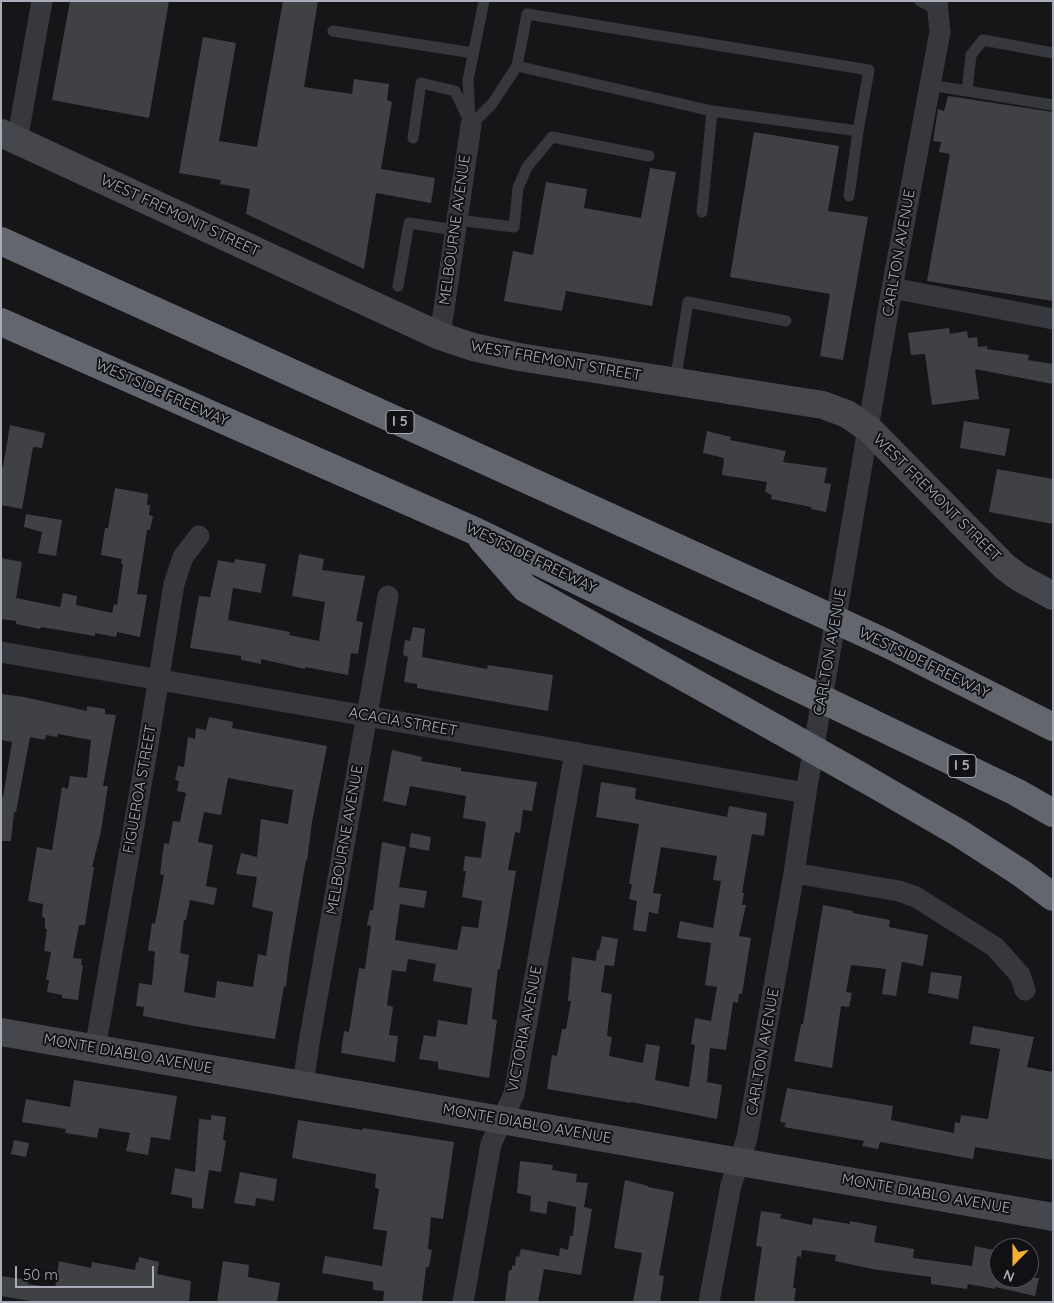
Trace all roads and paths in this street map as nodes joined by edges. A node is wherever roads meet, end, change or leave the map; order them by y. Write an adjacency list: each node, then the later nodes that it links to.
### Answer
1 (42, 1): 14 (street)
2 (484, 1): 5 (lane)
3 (931, 4): 8 (street, CARLTON AVENUE)
4 (333, 31): 5 (lane)
5 (473, 53): 12 (lane)
6 (1053, 53): 9 (lane)
7 (517, 66): 11 (lane); 12 (lane); 13 (lane)
8 (930, 85): 9 (lane); 22 (street, CARLTON AVENUE)
9 (967, 91): 10 (lane)
10 (1053, 105)
11 (712, 111): 13 (lane); 18 (lane)
12 (471, 125): 15 (lane); 19 (street, MELBOURNE AVENUE)
13 (858, 131): 17 (lane)
14 (9, 137): 26 (street, WEST FREMONT STREET)
15 (413, 138)
16 (649, 156): 19 (lane)
17 (849, 196)
18 (702, 212)
19 (456, 225): 21 (lane); 26 (street, MELBOURNE AVENUE)
20 (1, 241): 36 (highway, WESTSIDE FREEWAY / I 5, bridge)
21 (398, 286)
22 (892, 288): 23 (street); 28 (street, CARLTON AVENUE)
23 (1053, 319)
24 (786, 321): 27 (lane)
25 (1, 322): 29 (highway, WESTSIDE FREEWAY / I 5)
26 (440, 336): 27 (street, WEST FREMONT STREET)
27 (675, 382): 28 (street, WEST FREMONT STREET)
28 (869, 429): 32 (street, WEST FREMONT STREET); 38 (street, CARLTON AVENUE)
29 (475, 531): 39 (highway, WESTSIDE FREEWAY / I 5, bridge); 41 (highway, bridge)
30 (199, 536): 34 (street, FIGUEROA STREET)
31 (388, 596): 35 (street, MELBOURNE AVENUE)
32 (1053, 596)
33 (1, 652): 34 (street, ACACIA STREET)
34 (159, 679): 35 (street, ACACIA STREET); 44 (street, FIGUEROA STREET)
35 (367, 715): 37 (street, ACACIA STREET); 45 (street, MELBOURNE AVENUE)
36 (1053, 727)
37 (575, 752): 38 (street, ACACIA STREET); 46 (street, VICTORIA AVENUE)
38 (806, 793): 40 (street, CARLTON AVENUE)
39 (1053, 813)
40 (794, 873): 42 (street); 47 (street, CARLTON AVENUE)
41 (1053, 897)
42 (1025, 990)
43 (1, 1032): 44 (street, MONTE DIABLO AVENUE)
44 (95, 1049): 45 (street, MONTE DIABLO AVENUE)
45 (303, 1085): 46 (street, MONTE DIABLO AVENUE)
46 (502, 1120): 47 (street, MONTE DIABLO AVENUE); 49 (street, VICTORIA AVENUE)
47 (739, 1162): 48 (street, MONTE DIABLO AVENUE); 50 (street, CARLTON AVENUE)
48 (1053, 1217)
49 (463, 1302)
50 (709, 1302)

